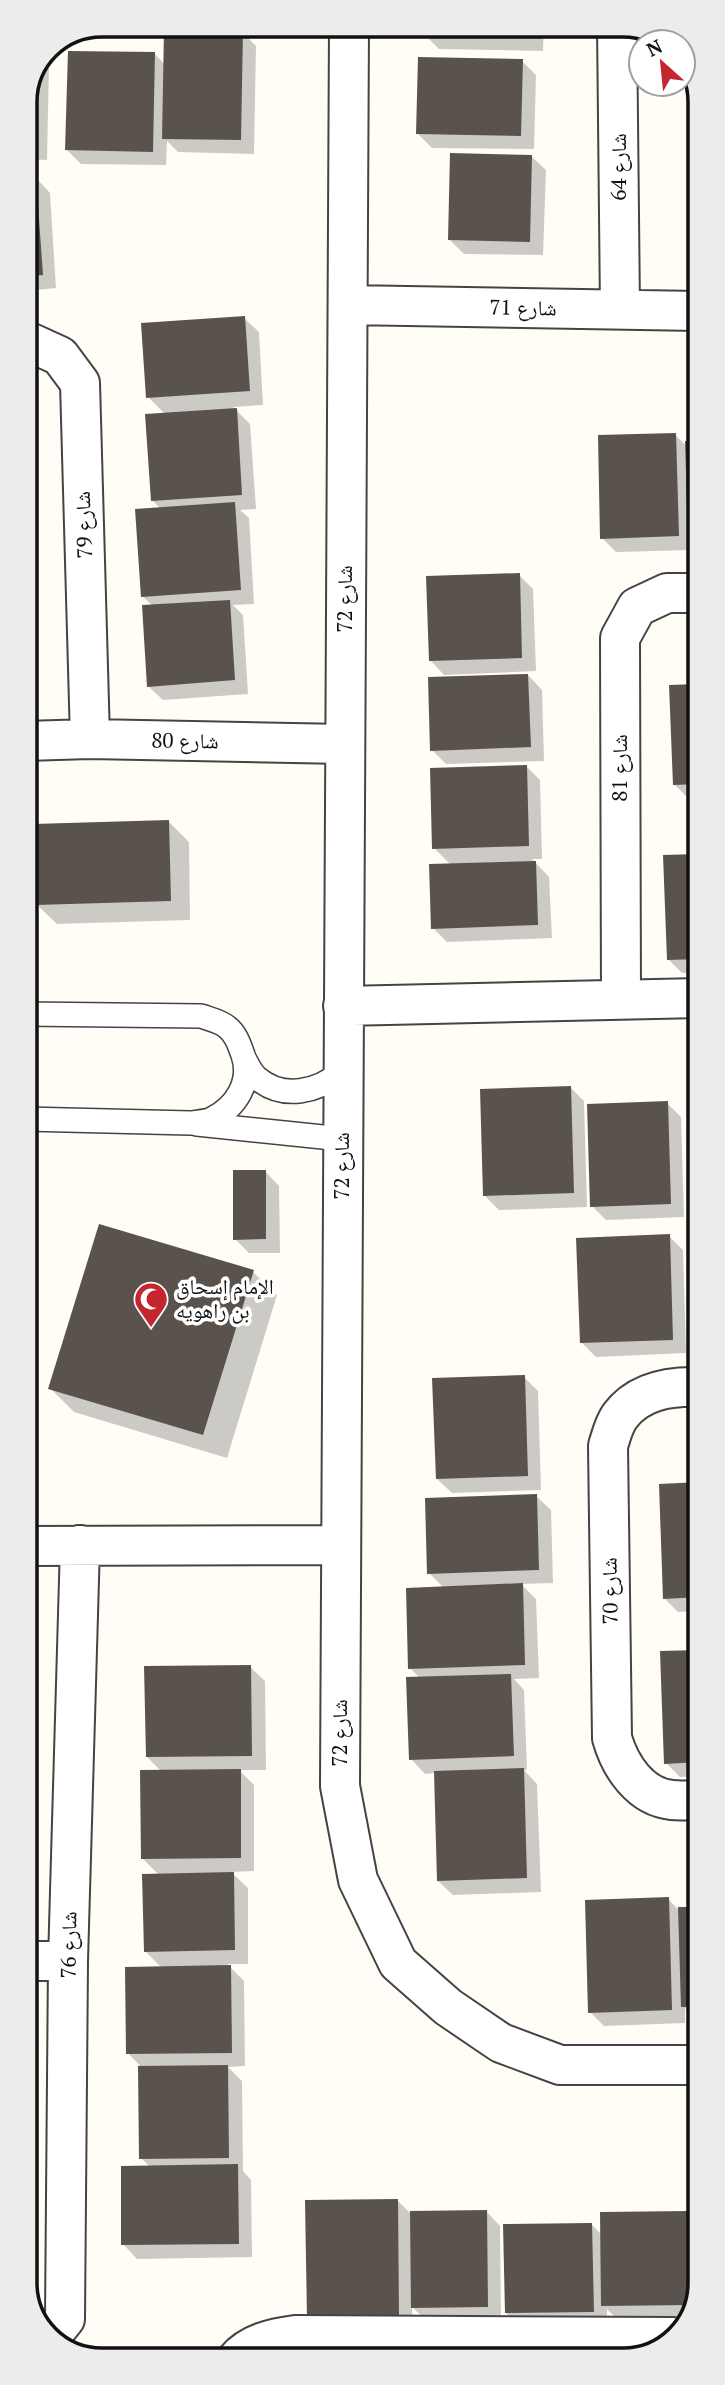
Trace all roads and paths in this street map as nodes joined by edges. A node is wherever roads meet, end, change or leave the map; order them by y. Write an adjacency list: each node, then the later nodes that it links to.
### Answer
1 (349, 37): 3 (street, شارع 72)
2 (625, 38): 4 (street, شارع 64)
3 (348, 305): 4 (street, شارع 71); 10 (street, شارع 72)
4 (620, 309): 5 (street, شارع 71)
5 (688, 310)
6 (37, 345): 8 (street, شارع 79)
7 (688, 593): 12 (street, شارع 81)
8 (90, 738): 9 (street, شارع 80); 10 (street, شارع 80)
9 (37, 740)
10 (344, 744): 13 (street, شارع 72)
11 (688, 998): 12 (street)
12 (621, 999): 13 (street)
13 (343, 1006): 16 (street, شارع 72)
14 (37, 1014): 15 (lane)
15 (245, 1060): 16 (lane); 18 (lane)
16 (342, 1072): 19 (street, شارع 72)
17 (37, 1119): 18 (lane)
18 (190, 1123): 19 (lane)
19 (342, 1139): 22 (street, شارع 72)
20 (688, 1387): 24 (street, شارع 70)
21 (80, 1545): 22 (street); 23 (street); 26 (street, شارع 76)
22 (341, 1545): 27 (street, شارع 72)
23 (37, 1546)
24 (688, 1800)
25 (37, 1961): 26 (street)
26 (68, 1961): 28 (street, شارع 76)
27 (688, 2065)
28 (57, 2330)
29 (660, 2337): 30 (street)
30 (252, 2348)

